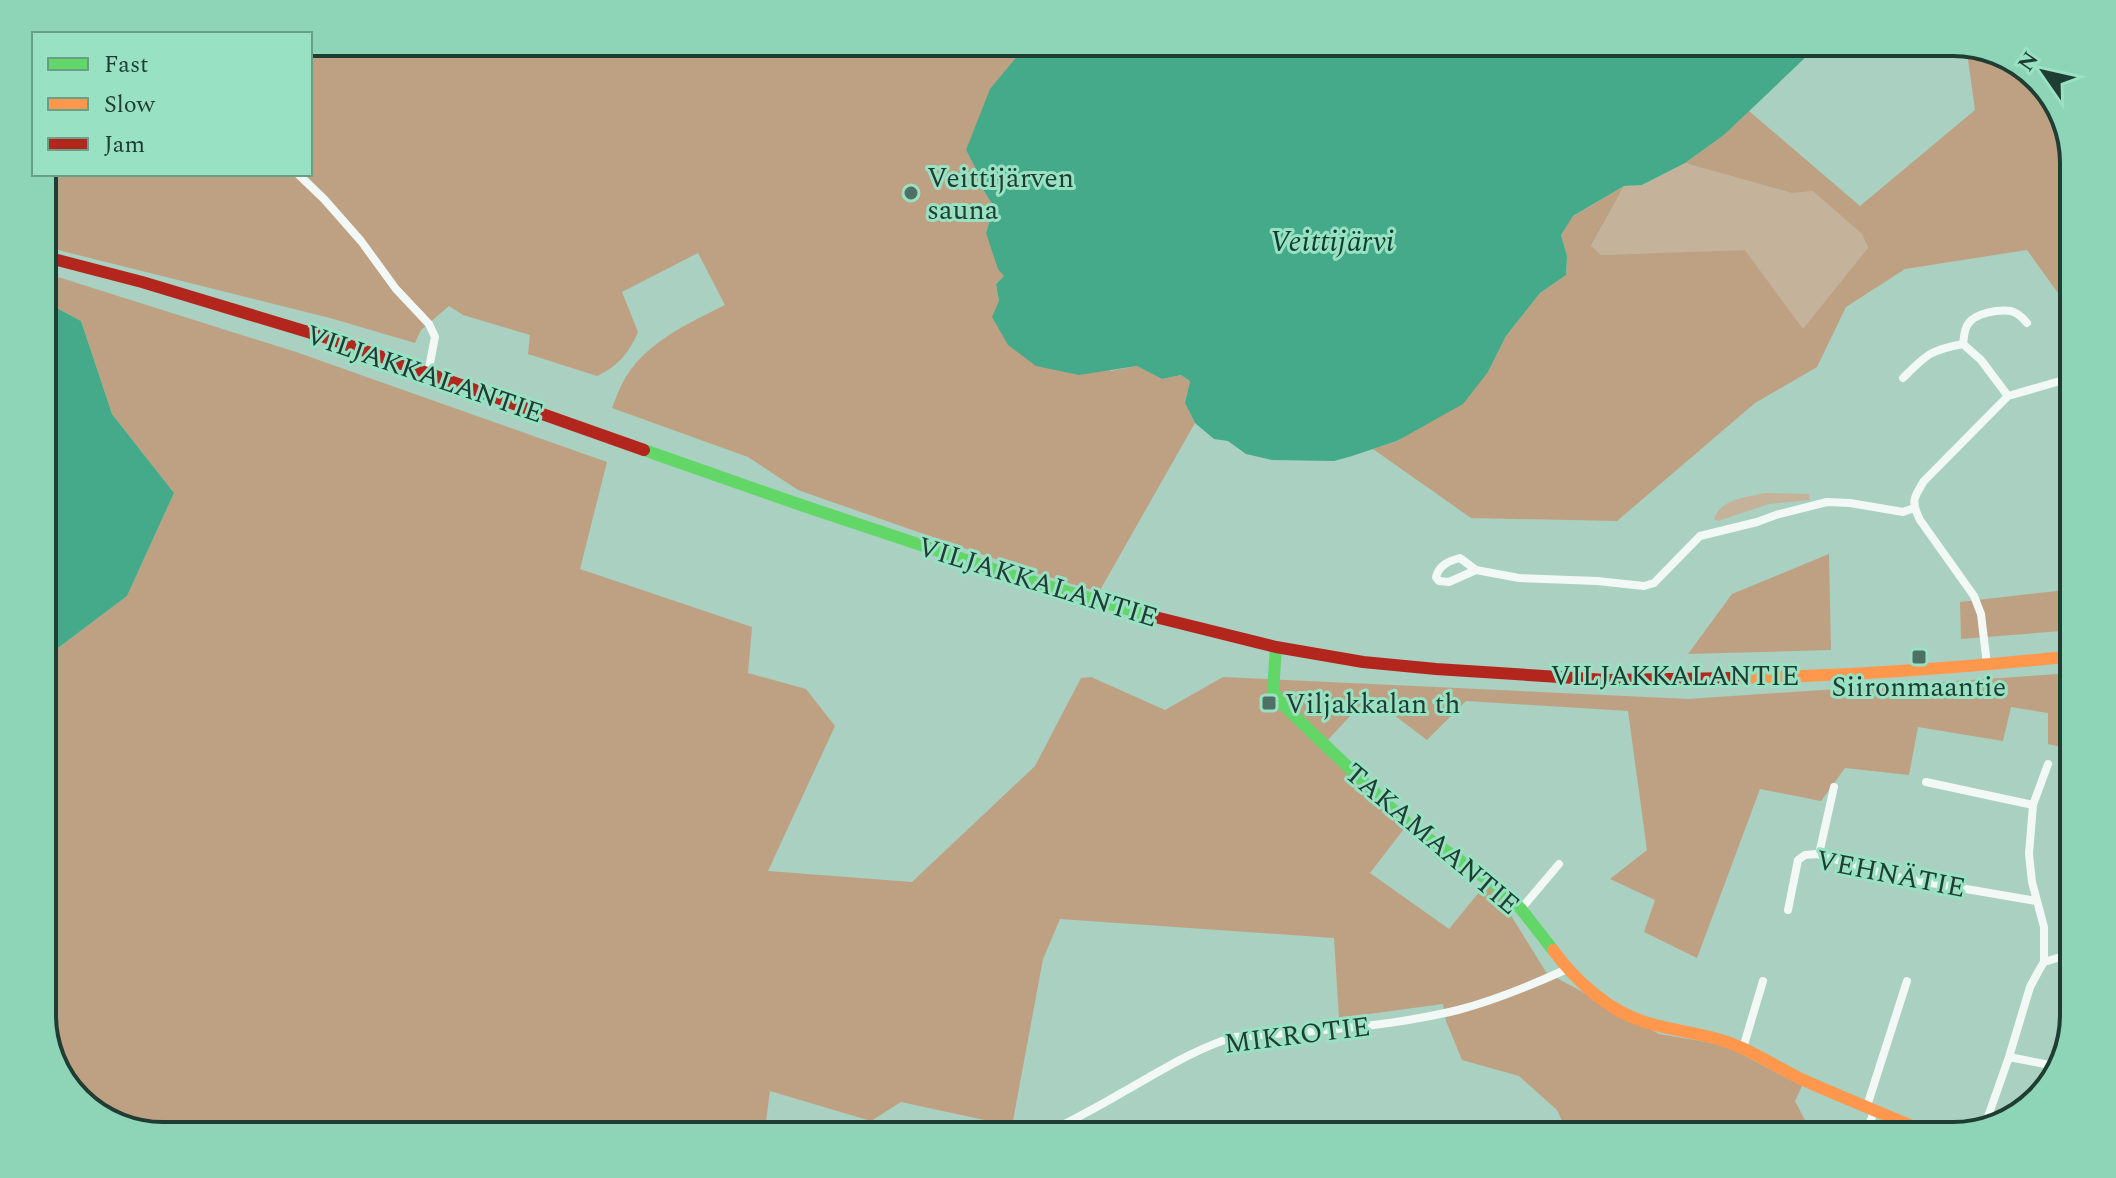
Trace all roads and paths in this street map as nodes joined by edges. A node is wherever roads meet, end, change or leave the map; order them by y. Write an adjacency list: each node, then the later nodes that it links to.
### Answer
1 (300, 176): 5 (street)
2 (56, 260): 5 (street, VILJAKKALANTIE)
3 (2027, 323): 4 (street)
4 (1963, 344): 6 (street); 8 (street)
5 (428, 373): 11 (street, VILJAKKALANTIE)
6 (1903, 378)
7 (2060, 381): 8 (street)
8 (2008, 396): 9 (street)
9 (1914, 508): 10 (street); 13 (street)
10 (1476, 570)
11 (1276, 647): 13 (street, VILJAKKALANTIE); 21 (street, TAKAMAANTIE)
12 (2060, 657): 13 (street, VILJAKKALANTIE)
13 (1987, 665)
14 (2048, 764): 17 (street)
15 (1926, 782): 17 (street)
16 (1834, 787): 18 (street)
17 (2033, 805): 20 (street)
18 (1819, 854): 20 (street, VEHNÄTIE); 22 (street, VEHNÄTIE)
19 (1559, 864): 21 (street)
20 (2036, 901): 24 (street)
21 (1521, 909): 25 (street, TAKAMAANTIE)
22 (1788, 910)
23 (2060, 957): 24 (street)
24 (2044, 962): 29 (street)
25 (1567, 969): 28 (street, TAKAMAANTIE); 33 (street, MIKROTIE)
26 (1763, 981): 28 (street)
27 (1907, 981): 31 (street)
28 (1743, 1048): 31 (street, TAKAMAANTIE)
29 (2009, 1057): 30 (street); 32 (street)
30 (2048, 1065)
31 (1871, 1108): 34 (street); 35 (street, TAKAMAANTIE)
32 (1988, 1116)
33 (1069, 1122)
34 (1868, 1122)
35 (1904, 1122)

